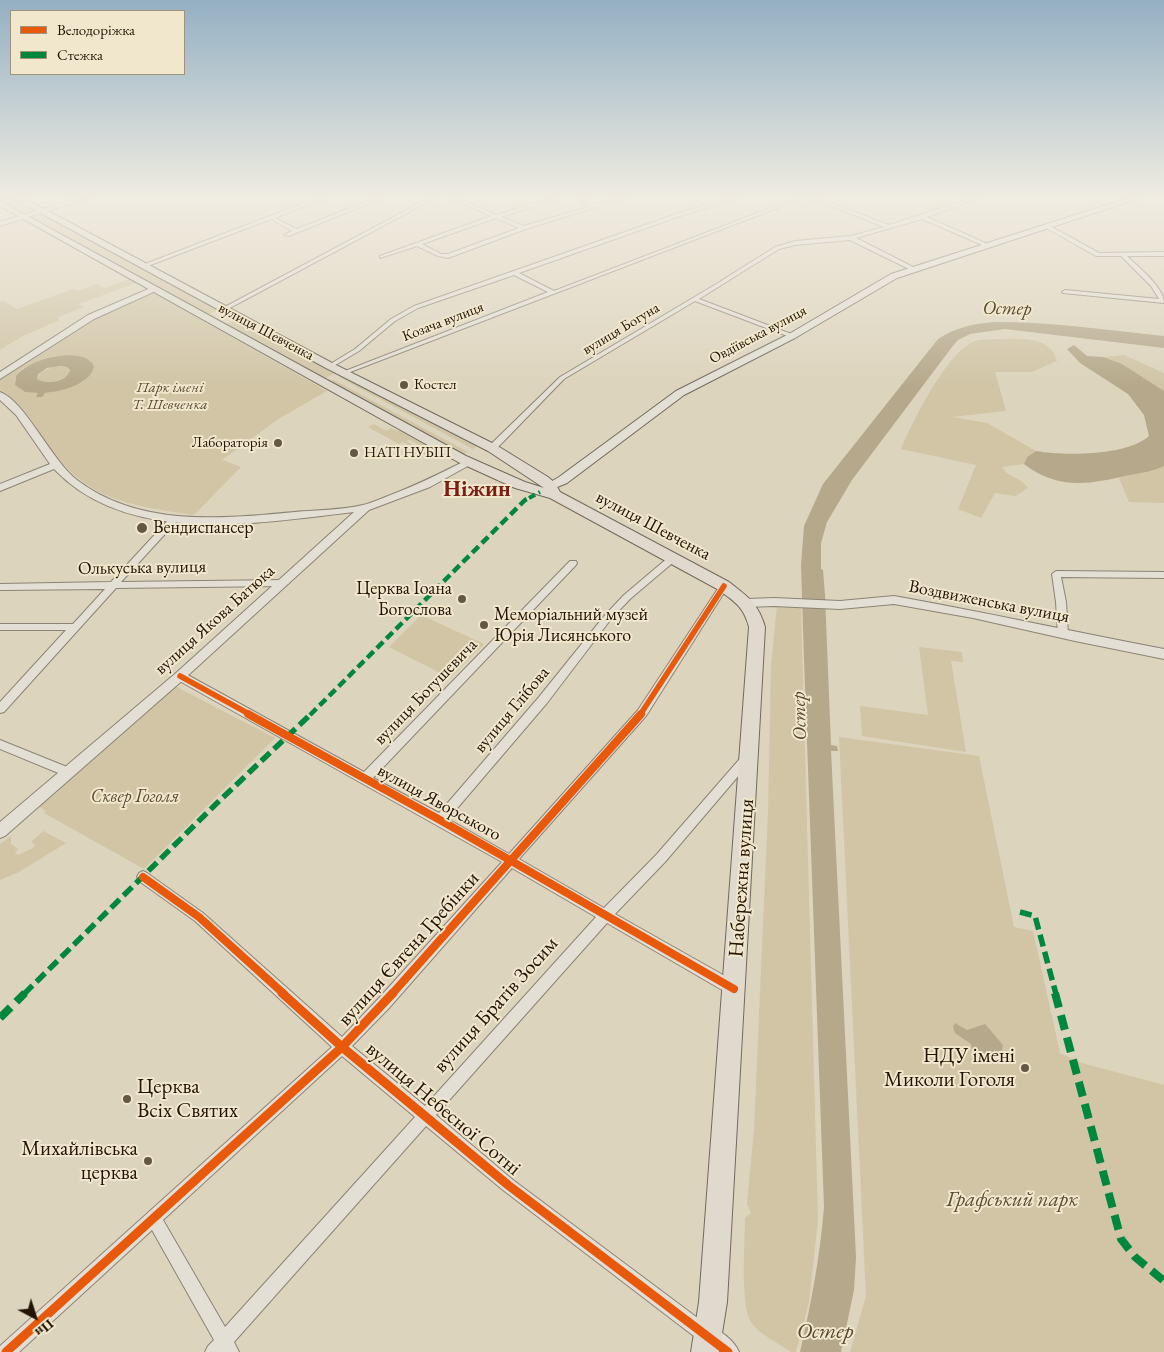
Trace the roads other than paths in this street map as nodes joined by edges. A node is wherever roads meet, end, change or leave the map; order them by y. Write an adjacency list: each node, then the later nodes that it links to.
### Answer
1 (105, 260): 16 (main road, вулиця Шевченка)
2 (131, 260): 11 (main road, вулиця Шевченка)
3 (157, 260): 11 (street)
4 (316, 260): 20 (street)
5 (551, 260): 13 (street)
6 (640, 260): 18 (street, Козача вулиця)
7 (757, 260): 19 (street, вулиця Богуна)
8 (895, 260): 12 (street)
9 (942, 260): 12 (main road, Овдіївська вулиця)
10 (1128, 260): 14 (street)
11 (142, 266): 20 (main road, вулиця Шевченка)
12 (913, 269): 22 (main road, Овдіївська вулиця)
13 (514, 273): 18 (street); 23 (street)
14 (1153, 285): 15 (street); 17 (street)
15 (1164, 285)
16 (156, 288): 21 (main road, вулиця Шевченка); 25 (street)
17 (1065, 292)
18 (554, 293): 24 (street, Козача вулиця)
19 (694, 299): 22 (street); 28 (street, вулиця Богуна)
20 (224, 309): 21 (main road); 23 (main road, вулиця Шевченка)
21 (206, 317): 26 (main road, вулиця Шевченка)
22 (792, 336): 32 (main road, Овдіївська вулиця)
23 (330, 366): 24 (main road, вулиця Шевченка)
24 (343, 372): 26 (main road); 28 (main road, вулиця Шевченка)
25 (0, 376)
26 (323, 382): 29 (main road, вулиця Шевченка)
27 (0, 395): 30 (street)
28 (492, 448): 29 (main road); 32 (main road)
29 (470, 462): 32 (main road, вулиця Шевченка); 33 (street, вулиця Якова Батюка)
30 (55, 465): 31 (street); 34 (street)
31 (0, 488)
32 (549, 491): 35 (main road, вулиця Шевченка)
33 (365, 508): 34 (street); 38 (street, вулиця Якова Батюка)
34 (174, 519): 39 (street)
35 (673, 558): 41 (main road, вулиця Шевченка); 52 (street, вулиця Глібова)
36 (573, 563): 51 (street, вулиця Богушевича)
37 (1164, 575): 44 (street)
38 (284, 583): 39 (street, Олькуська вулиця); 46 (street, вулиця Якова Батюка)
39 (114, 585): 40 (street, Олькуська вулиця); 42 (street)
40 (0, 587)
41 (734, 593): 44 (street, Воздвиженська вулиця); 49 (main road, Набережна вулиця); 54 (street, вулиця Євгена Гребінки)
42 (75, 627): 43 (street); 47 (street)
43 (0, 628)
44 (1063, 634): 45 (street, Воздвиженська вулиця)
45 (1164, 654)
46 (180, 676): 50 (street, вулиця Якова Батюка); 51 (street, вулиця Яворського)
47 (0, 708)
48 (0, 744): 50 (street)
49 (750, 754): 56 (street, вулиця Братів Зосим); 57 (main road, Набережна вулиця)
50 (68, 772): 53 (street, вулиця Якова Батюка)
51 (365, 779): 52 (street, вулиця Яворського)
52 (440, 820): 54 (street, вулиця Яворського)
53 (0, 831)
54 (511, 860): 56 (street, вулиця Яворського); 58 (street, вулиця Євгена Гребінки)
55 (143, 877): 58 (street, вулиця Небесної Сотні)
56 (606, 916): 57 (street, вулиця Яворського); 59 (street, вулиця Братів Зосим)
57 (734, 989): 61 (main road, Набережна вулиця)
58 (342, 1047): 59 (street, вулиця Небесної Сотні); 60 (street, вулиця Євгена Гребінки)
59 (426, 1117): 61 (street, вулиця Небесної Сотні); 62 (street, вулиця Братів Зосим)
60 (154, 1219): 62 (street); 63 (street, вулиця Євгена Гребінки)
61 (714, 1347)
62 (222, 1348)
63 (6, 1352)

